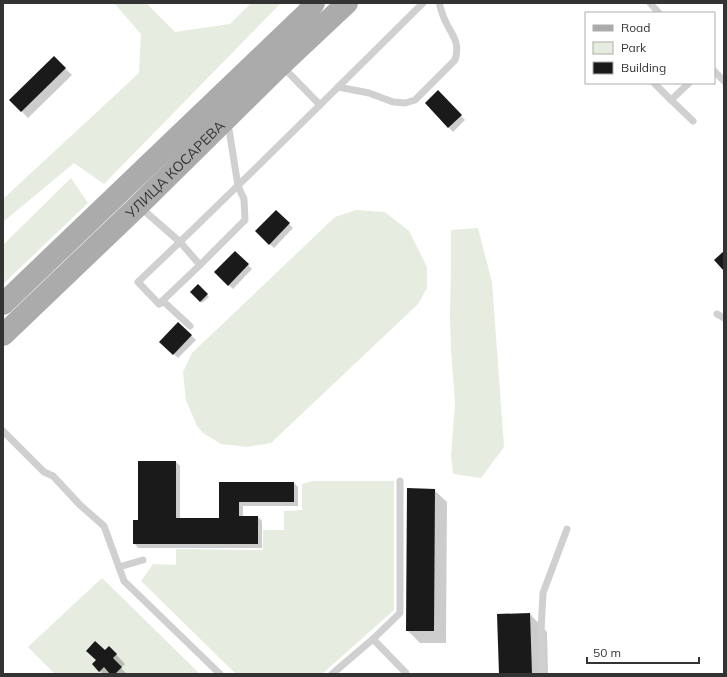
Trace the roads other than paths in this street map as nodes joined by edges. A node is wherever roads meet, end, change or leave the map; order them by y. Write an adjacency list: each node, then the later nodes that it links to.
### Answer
1 (314, 3): 22 (main road, УЛИЦА КОСАРЕВА)
2 (347, 3): 7 (main road, УЛИЦА КОСАРЕВА)
3 (424, 3): 12 (lane)
4 (439, 3): 12 (lane)
5 (650, 3): 6 (lane)
6 (659, 12)
7 (281, 65): 14 (lane); 15 (main road, УЛИЦА КОСАРЕВА)
8 (715, 71): 9 (lane)
9 (724, 81)
10 (655, 84): 13 (lane)
11 (688, 84): 13 (lane)
12 (338, 87): 14 (lane)
13 (671, 100): 16 (lane)
14 (320, 105): 17 (lane)
15 (227, 119): 17 (lane); 18 (main road, УЛИЦА КОСАРЕВА)
16 (693, 121)
17 (238, 186): 19 (lane); 20 (lane)
18 (139, 206): 19 (lane); 26 (main road, УЛИЦА КОСАРЕВА)
19 (180, 242): 20 (lane); 21 (lane)
20 (200, 265): 21 (lane)
21 (163, 300): 25 (lane)
22 (3, 304)
23 (717, 314): 24 (lane)
24 (724, 318)
25 (190, 326)
26 (3, 335)
27 (3, 431): 31 (lane)
28 (400, 481): 32 (lane)
29 (567, 529): 36 (lane)
30 (143, 560): 31 (lane)
31 (119, 567): 34 (lane)
32 (373, 639): 33 (lane); 35 (lane)
33 (406, 673)
34 (220, 674)
35 (332, 674)
36 (542, 674)

